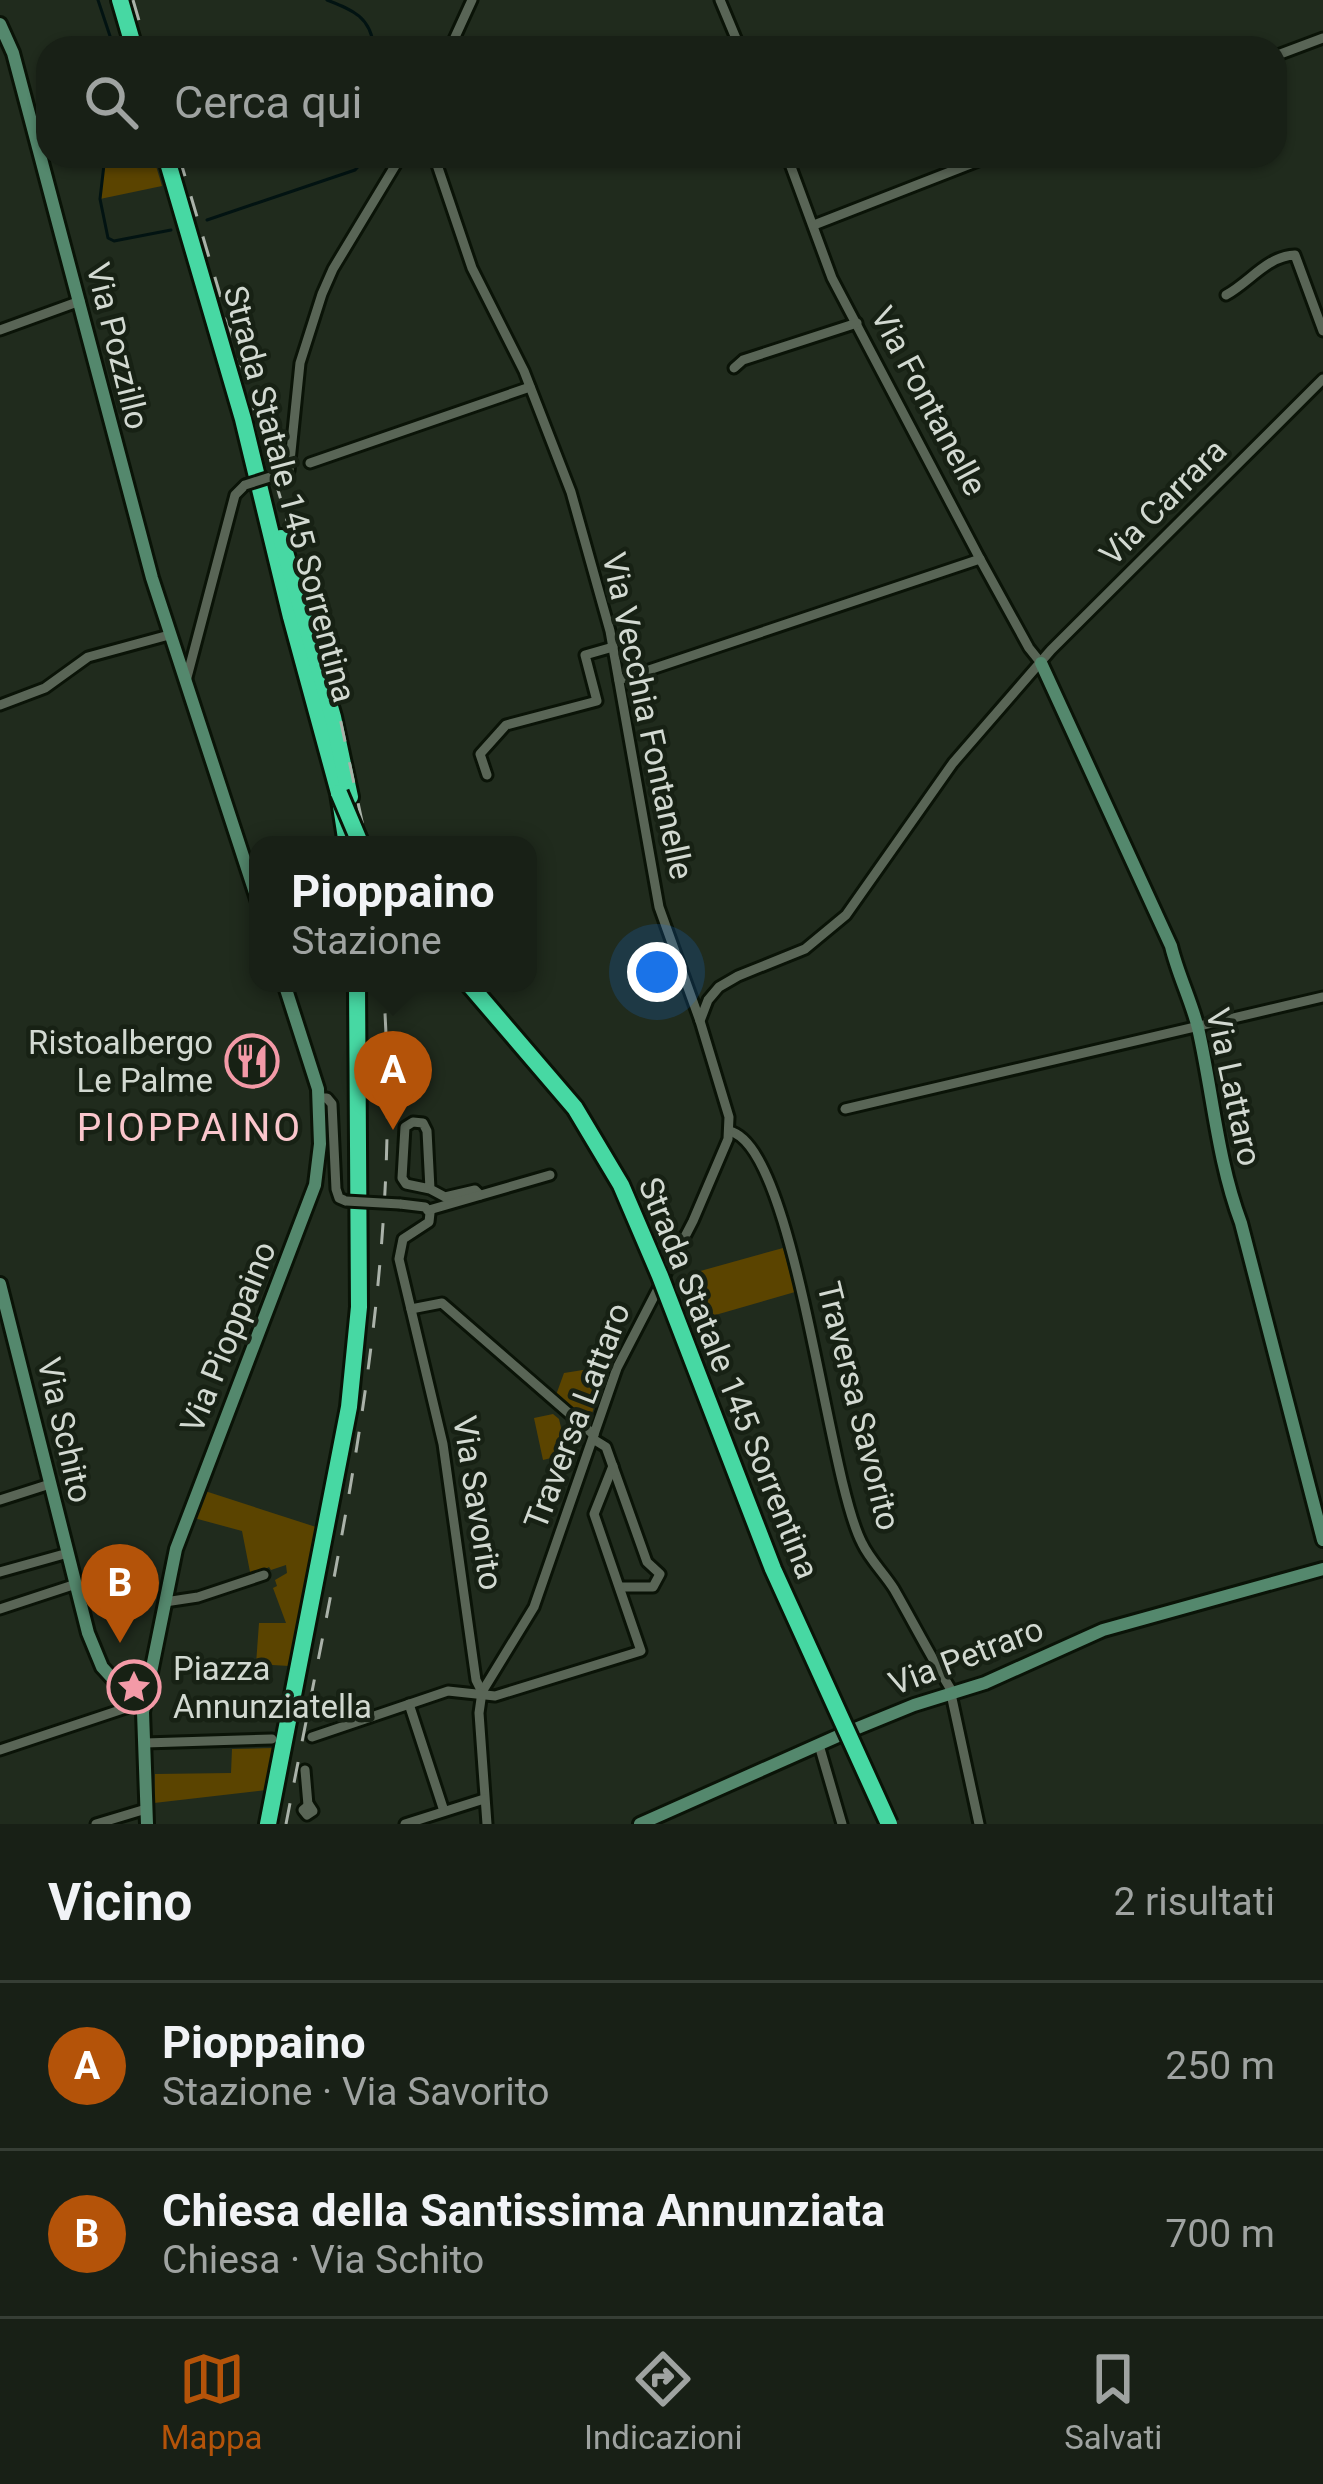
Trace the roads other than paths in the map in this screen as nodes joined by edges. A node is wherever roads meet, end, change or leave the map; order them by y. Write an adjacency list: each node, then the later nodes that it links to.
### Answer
1 (120, 0): 5 (highway)
2 (472, 0): 6 (street)
3 (720, 0): 7 (street)
4 (0, 24): 10 (street, Via Pozzillo)
5 (130, 36)
6 (456, 36)
7 (735, 36)
8 (1323, 38): 9 (street)
9 (1287, 52)
10 (36, 138)
11 (44, 168): 19 (street, Via Pozzillo)
12 (169, 168): 26 (highway, Strada Statale 145 Sorrentina)
13 (394, 168): 33 (street, bridge)
14 (438, 168): 25 (street, Via Vecchia Fontanelle)
15 (792, 168): 17 (street, Via Fontanelle)
16 (960, 168): 17 (street)
17 (814, 225): 20 (street, Via Fontanelle)
18 (1226, 296): 22 (street)
19 (80, 301): 21 (street); 29 (street, Via Pozzillo)
20 (857, 323): 23 (street); 28 (street, Via Fontanelle)
21 (0, 329)
22 (1323, 331)
23 (734, 368)
24 (1323, 379): 31 (street, Via Carrara)
25 (530, 387): 27 (street); 30 (street, Via Vecchia Fontanelle)
26 (251, 452): 36 (highway, Strada Statale 145 Sorrentina); 36 (highway)
27 (310, 463)
28 (980, 559): 31 (street, Via Fontanelle); 32 (street)
29 (169, 635): 33 (street, Via Pozzillo); 34 (street)
30 (613, 647): 32 (street, Via Vecchia Fontanelle); 35 (street)
31 (1041, 663): 45 (street); 46 (street, Via Lattaro)
32 (619, 680): 45 (street, Via Vecchia Fontanelle)
33 (186, 681): 39 (street)
34 (0, 705)
35 (488, 775)
36 (345, 795): 37 (highway, bridge); 38 (highway, Strada Statale 145 Sorrentina, bridge)
37 (347, 836)
38 (359, 836)
39 (249, 874)
40 (287, 992): 47 (street, Via Pioppaino)
41 (360, 992): 49 (highway)
42 (362, 992): 49 (highway)
43 (476, 992): 90 (highway, Strada Statale 145 Sorrentina, bridge)
44 (1323, 997): 46 (street)
45 (700, 1021): 50 (street)
46 (1198, 1026): 48 (street); 61 (street, Via Lattaro)
47 (320, 1098): 54 (street, bridge); 68 (street, Via Pioppaino)
48 (845, 1109)
49 (358, 1116): 85 (highway)
50 (729, 1131): 57 (street, Traversa Lattaro); 71 (street, Traversa Savorito)
51 (550, 1174): 53 (street)
52 (430, 1189): 52 (street); 53 (street)
53 (480, 1195): 54 (street)
54 (429, 1210): 56 (street, Via Savorito)
55 (0, 1284): 59 (street, Via Schito)
56 (411, 1309): 57 (street); 70 (street, Via Savorito)
57 (593, 1437): 58 (street); 70 (street, Traversa Lattaro)
58 (613, 1466): 67 (street); 67 (street)
59 (50, 1484): 60 (street); 62 (street, Via Schito)
60 (0, 1500)
61 (1323, 1540)
62 (68, 1553): 64 (street); 66 (street, Via Schito)
63 (1323, 1569): 71 (street, Via Petraro)
64 (0, 1571)
65 (264, 1575): 68 (street)
66 (76, 1584): 69 (street); 73 (street, Via Schito)
67 (620, 1588): 70 (street)
68 (164, 1602): 73 (street, Via Pioppaino)
69 (0, 1609)
70 (482, 1692): 72 (street); 80 (street, Via Savorito)
71 (952, 1693): 77 (street, Via Petraro); 91 (street, Traversa Savorito)
72 (410, 1704): 74 (street); 81 (street)
73 (139, 1708): 76 (street, Via Pioppaino); 78 (street)
74 (312, 1737)
75 (272, 1739): 76 (street)
76 (145, 1743): 83 (street, Via Pioppaino)
77 (819, 1744): 88 (street, Via Petraro); 89 (street)
78 (0, 1750)
79 (305, 1770): 82 (street)
80 (484, 1799): 81 (street); 87 (street, Via Savorito)
81 (444, 1811): 86 (street)
82 (307, 1815)
83 (146, 1816): 84 (street)
84 (97, 1824)
85 (268, 1824)
86 (405, 1824)
87 (487, 1824)
88 (640, 1824)
89 (842, 1824)
90 (889, 1824)
91 (979, 1824)

